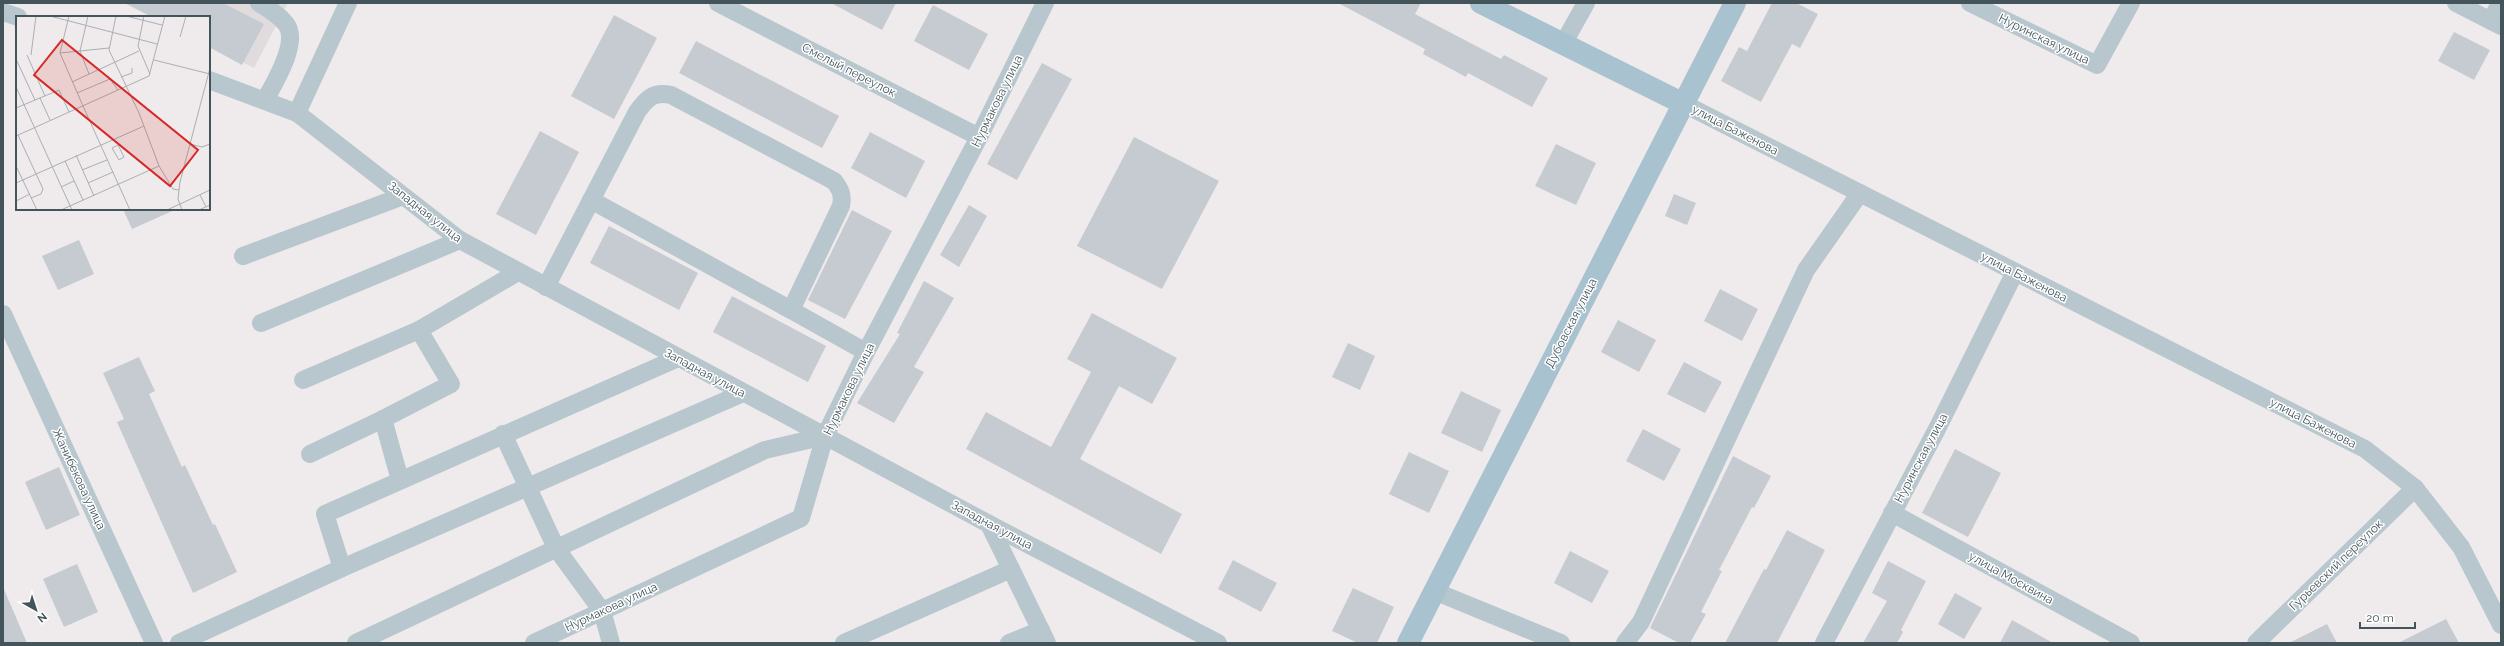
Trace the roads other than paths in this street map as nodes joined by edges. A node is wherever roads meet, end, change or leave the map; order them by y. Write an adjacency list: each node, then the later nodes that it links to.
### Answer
1 (259, 3): 17 (street)
2 (348, 3): 19 (street)
3 (718, 3): 20 (street, Смелый переулок)
4 (1045, 3): 20 (street, Нурмакова улица)
5 (1481, 3): 15 (main road, улица Баженова)
6 (1586, 3): 15 (street)
7 (1735, 3): 18 (main road, Дубовская улица)
8 (1970, 3): 9 (street, Нуринская улица)
9 (2131, 3)
10 (2456, 3): 14 (street)
11 (2500, 3): 14 (street)
12 (3, 12): 13 (street)
13 (16, 16)
14 (2496, 23)
15 (1563, 44): 18 (main road, улица Баженова)
16 (210, 80): 17 (street, Западная улица)
17 (265, 100): 19 (street, Западная улица)
18 (1684, 104): 21 (street, улица Баженова); 49 (main road, Дубовская улица)
19 (297, 113): 22 (street, Западная улица)
20 (979, 137): 33 (street, Нурмакова улица)
21 (1860, 193): 27 (street, улица Баженова); 63 (street)
22 (404, 196): 24 (street, Западная улица); 25 (street)
23 (591, 200): 28 (street); 29 (street); 29 (street)
24 (460, 240): 26 (street, Западная улица); 31 (street)
25 (243, 256)
26 (518, 272): 28 (street, Западная улица); 32 (street)
27 (2015, 272): 43 (street, улица Баженова); 44 (street, Нуринская улица)
28 (546, 287): 34 (street, Западная улица)
29 (791, 310): 33 (street)
30 (3, 314): 53 (street, Жанибекова улица)
31 (261, 323)
32 (419, 330): 35 (street); 37 (street)
33 (866, 352): 39 (street, Нурмакова улица)
34 (678, 358): 36 (street, Западная улица); 38 (street)
35 (303, 380)
36 (744, 393): 39 (street, Западная улица); 42 (street)
37 (383, 419): 40 (street); 41 (street)
38 (503, 434): 41 (street); 42 (street)
39 (825, 436): 45 (street, Западная улица); 46 (street); 50 (street, Нурмакова улица)
40 (310, 454)
41 (400, 480): 47 (street)
42 (528, 487): 46 (street); 47 (street)
43 (2415, 488): 51 (street, улица Баженова); 66 (street, Гурьевский переулок)
44 (1892, 513): 64 (street, Нуринская улица); 65 (street, улица Москвина)
45 (989, 524): 48 (street); 60 (street, Западная улица)
46 (556, 548): 50 (street); 55 (street)
47 (342, 568): 54 (street)
48 (1011, 569): 52 (street); 58 (street)
49 (1434, 591): 61 (main road, Дубовская улица); 62 (street)
50 (602, 611): 56 (street, Нурмакова улица); 57 (street)
51 (2501, 625)
52 (1044, 636): 59 (street)
53 (148, 641)
54 (179, 643)
55 (356, 643)
56 (534, 643)
57 (611, 643)
58 (844, 643)
59 (1009, 643)
60 (1218, 643)
61 (1408, 643)
62 (1561, 643)
63 (1625, 643)
64 (1824, 643)
65 (2131, 643)
66 (2256, 643)

